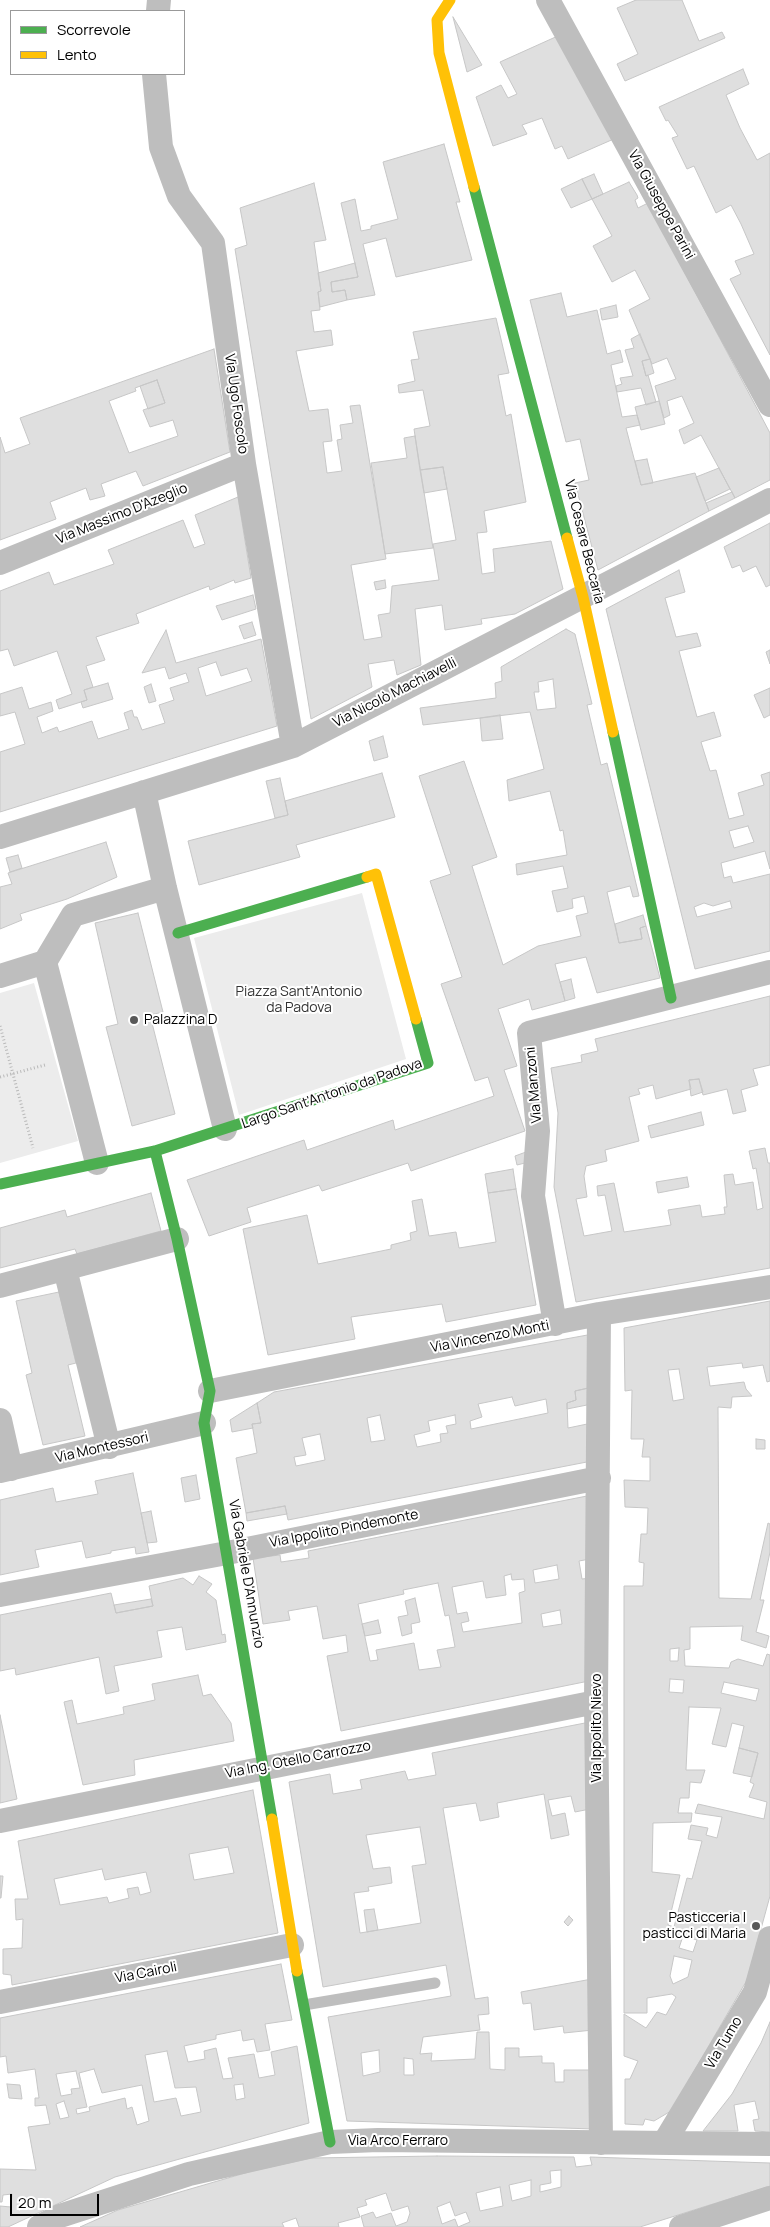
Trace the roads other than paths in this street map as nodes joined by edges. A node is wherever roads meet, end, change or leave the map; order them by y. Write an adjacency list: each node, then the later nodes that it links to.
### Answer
1 (450, 0): 8 (street, Via Cesare Beccaria)
2 (550, 2): 4 (street, Via Giuseppe Parini)
3 (154, 75): 5 (street, Via Ugo Foscolo)
4 (770, 405)
5 (244, 464): 7 (street, Via Massimo D'Azeglio); 9 (street, Via Ugo Foscolo)
6 (770, 500): 8 (street, Via Nicolò Machiavelli)
7 (0, 563)
8 (583, 597): 9 (street, Via Nicolò Machiavelli); 17 (street, Via Cesare Beccaria)
9 (293, 746): 10 (street, Via Nicolò Machiavelli)
10 (144, 792): 11 (street, Via Nicolò Machiavelli); 12 (street, Largo Sant'Antonio da Padova)
11 (0, 837)
12 (165, 888): 13 (street, Largo Sant'Antonio da Padova); 14 (street)
13 (178, 933): 18 (street, Largo Sant'Antonio da Padova); 18 (street, Largo Sant'Antonio da Padova)
14 (45, 962): 16 (street); 20 (street)
15 (770, 972): 17 (street, Via Manzoni)
16 (0, 976)
17 (671, 998): 27 (street, Via Manzoni)
18 (225, 1129): 19 (street, Largo Sant'Antonio da Padova)
19 (154, 1151): 20 (street, Largo Sant'Antonio da Padova); 22 (street, Via Gabriele D'Annunzio)
20 (97, 1163): 21 (street, Largo Sant'Antonio da Padova)
21 (0, 1184)
22 (177, 1240): 23 (street); 28 (street, Via Gabriele D'Annunzio)
23 (65, 1269): 24 (street); 31 (street)
24 (0, 1286)
25 (770, 1287): 26 (street, Via Vincenzo Monti)
26 (599, 1314): 27 (street, Via Vincenzo Monti); 33 (street, Via Ippolito Nievo)
27 (555, 1324): 28 (street, Via Vincenzo Monti)
28 (210, 1391): 30 (street, Via Gabriele D'Annunzio)
29 (0, 1420): 32 (street)
30 (204, 1423): 31 (street, Via Montessori); 34 (street, Via Gabriele D'Annunzio)
31 (108, 1447): 32 (street, Via Montessori)
32 (5, 1470)
33 (599, 1478): 34 (street, Via Ippolito Pindemonte); 36 (street, Via Ippolito Nievo)
34 (227, 1553): 35 (street, Via Ippolito Pindemonte); 37 (street, Via Gabriele D'Annunzio)
35 (0, 1595)
36 (596, 1702): 37 (street, Via Ing. Otello Carrozzo); 45 (street, Via Ippolito Nievo)
37 (264, 1767): 38 (street, Via Ing. Otello Carrozzo); 40 (street, Via Gabriele D'Annunzio)
38 (0, 1821)
39 (770, 1938): 46 (street, Via Tumo)
40 (292, 1945): 42 (street, Via Cairoli); 43 (street, Via Gabriele D'Annunzio)
41 (435, 1983): 43 (lane)
42 (0, 2002)
43 (304, 2005): 44 (street, Via Gabriele D'Annunzio)
44 (330, 2142): 45 (street, Via Arco Ferraro); 49 (street, Via Arco Ferraro)
45 (601, 2143): 46 (street, Via Arco Ferraro)
46 (664, 2143): 47 (street, Via Arco Ferraro)
47 (770, 2144)
48 (770, 2198): 50 (street)
49 (39, 2227)
50 (681, 2227)

